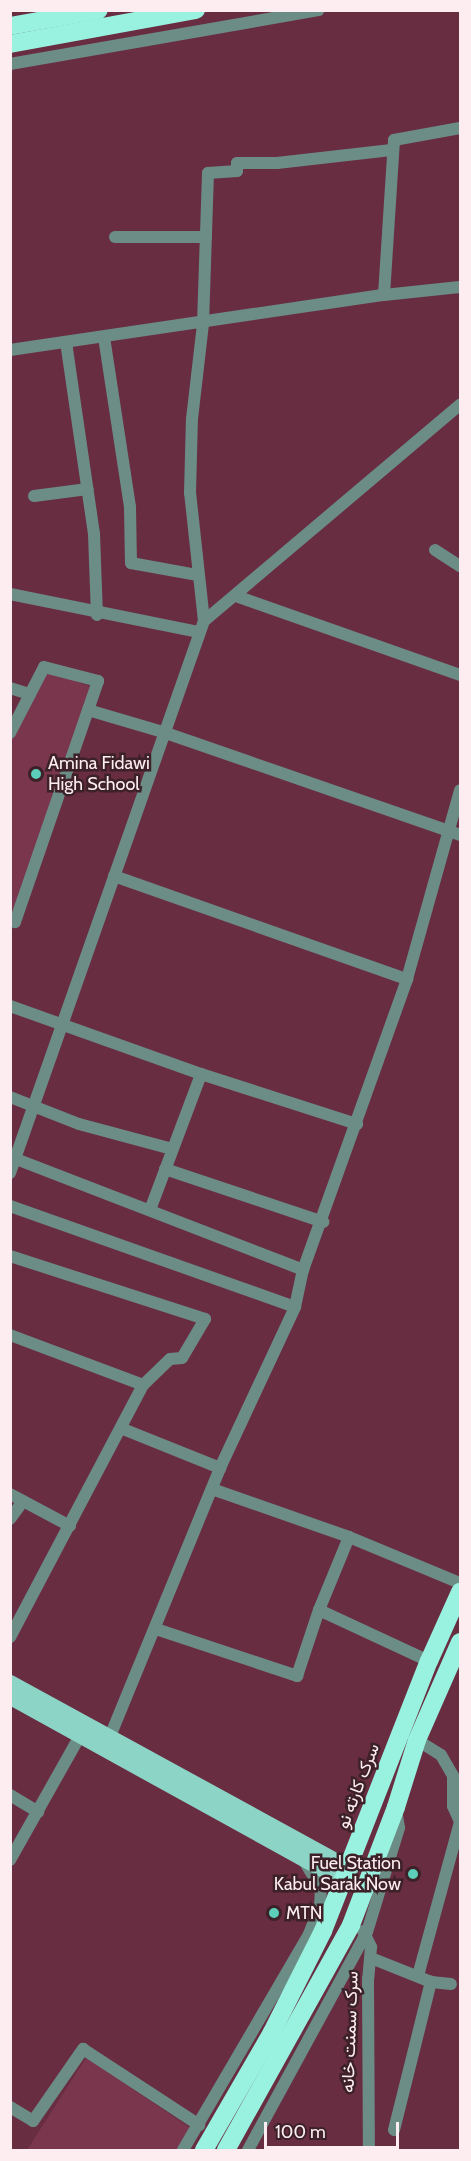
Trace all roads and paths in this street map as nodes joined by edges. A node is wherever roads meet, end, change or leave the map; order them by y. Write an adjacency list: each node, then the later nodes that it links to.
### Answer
1 (99, 10): 4 (highway)
2 (196, 10): 5 (highway)
3 (318, 10): 6 (street)
4 (10, 26)
5 (10, 44)
6 (10, 64)
7 (460, 128): 8 (street)
8 (391, 150): 10 (street); 12 (street)
9 (115, 237): 10 (street)
10 (206, 237): 13 (street)
11 (460, 287): 12 (street)
12 (384, 295): 13 (street)
13 (203, 324): 14 (street); 22 (street)
14 (104, 337): 15 (street); 22 (street)
15 (66, 342): 16 (street); 18 (street)
16 (10, 350)
17 (460, 405): 24 (street)
18 (88, 489): 19 (street); 25 (street)
19 (34, 496)
20 (435, 550): 21 (street)
21 (460, 566)
22 (198, 575): 26 (street)
23 (10, 594): 25 (street)
24 (236, 596): 26 (street); 27 (street)
25 (97, 615): 26 (street)
26 (201, 627): 31 (street)
27 (460, 675)
28 (10, 688): 29 (street)
29 (30, 694): 30 (street); 32 (street)
30 (87, 710): 31 (street); 36 (street)
31 (163, 732): 34 (street); 35 (street)
32 (10, 733)
33 (460, 790): 34 (street)
34 (456, 833): 37 (street)
35 (114, 876): 37 (street); 39 (street)
36 (10, 920)
37 (407, 979): 43 (street)
38 (10, 1006): 39 (street)
39 (62, 1024): 40 (street); 42 (street)
40 (201, 1074): 43 (street); 44 (street)
41 (10, 1097): 42 (street)
42 (35, 1103): 44 (street); 45 (street)
43 (357, 1124): 49 (street)
44 (172, 1149): 46 (street)
45 (12, 1166): 48 (street)
46 (165, 1169): 48 (street); 49 (street)
47 (10, 1206): 52 (street)
48 (150, 1210): 51 (street)
49 (323, 1222): 51 (street)
50 (10, 1256): 54 (street)
51 (303, 1270): 52 (street)
52 (295, 1307): 56 (street)
53 (10, 1335): 54 (street)
54 (143, 1385): 55 (street)
55 (123, 1429): 56 (street); 61 (street)
56 (220, 1468): 57 (street)
57 (212, 1490): 62 (street); 66 (street)
58 (10, 1494): 59 (street)
59 (23, 1501): 60 (street); 61 (street)
60 (10, 1518)
61 (70, 1526): 67 (street)
62 (349, 1537): 63 (street); 65 (street)
63 (460, 1583)
64 (460, 1592): 69 (highway, سرک کارته نو)
65 (319, 1610): 66 (street); 69 (street)
66 (156, 1629): 72 (street)
67 (10, 1637)
68 (460, 1642): 74 (highway)
69 (429, 1661): 79 (highway, سرک کارته نو)
70 (10, 1682): 72 (main road)
71 (10, 1697): 73 (main road)
72 (111, 1734): 77 (main road)
73 (80, 1736): 76 (street); 77 (main road)
74 (417, 1740): 80 (highway); 82 (street)
75 (10, 1795): 76 (street)
76 (38, 1812): 78 (street)
77 (304, 1851): 79 (main road); 88 (street)
78 (10, 1860)
79 (347, 1875): 85 (highway, سرک کارته نو)
80 (359, 1929): 81 (street, سرک سمنت خانه); 86 (highway); 95 (street)
81 (371, 1958): 82 (street); 96 (street, سرک سمنت خانه)
82 (418, 1976): 83 (street)
83 (431, 1982): 84 (street); 91 (street)
84 (451, 1984)
85 (272, 2032): 86 (highway); 88 (highway, سرک کارته نو)
86 (288, 2041): 90 (highway)
87 (10, 2107): 89 (street)
88 (216, 2112): 89 (street); 90 (highway); 93 (highway, سرک کارته نو)
89 (199, 2125): 92 (street)
90 (241, 2126): 94 (highway)
91 (394, 2130)
92 (183, 2151)
93 (204, 2151)
94 (226, 2151)
95 (248, 2151)
96 (369, 2151)

